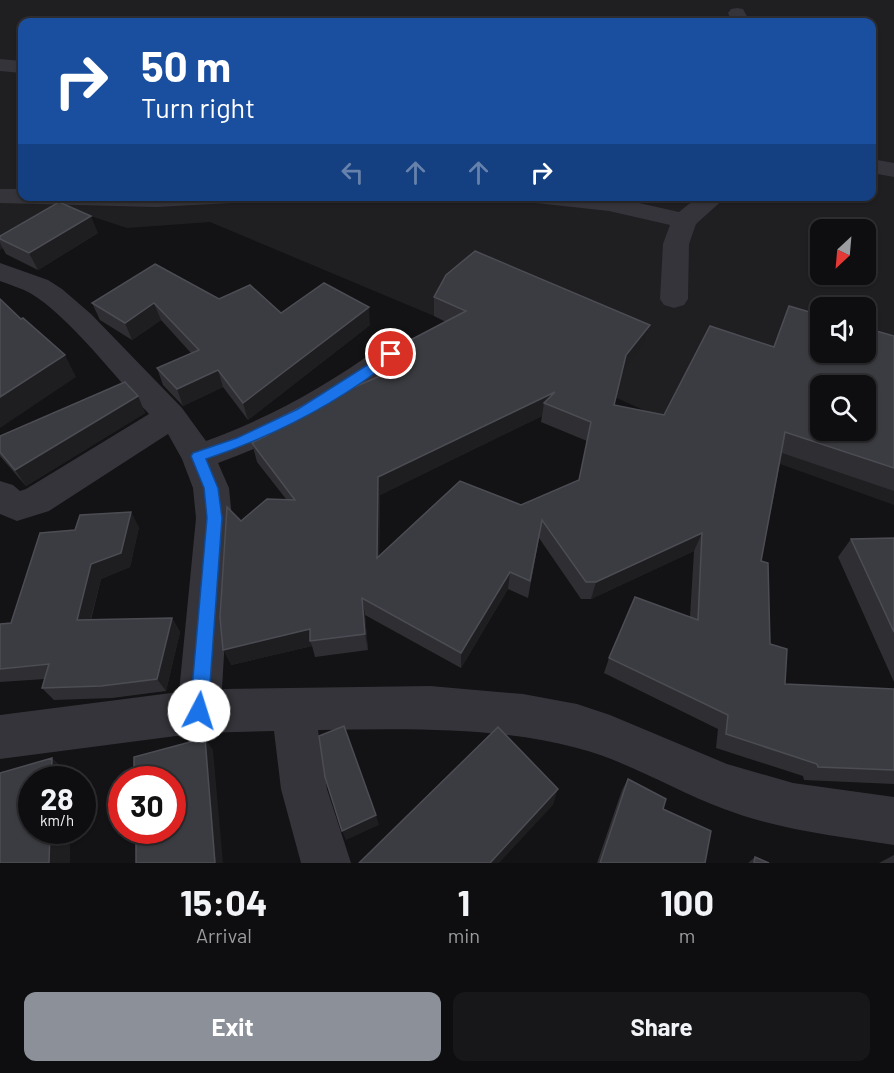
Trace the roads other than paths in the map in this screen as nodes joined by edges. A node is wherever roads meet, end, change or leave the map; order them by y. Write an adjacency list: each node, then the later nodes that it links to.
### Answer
1 (0, 65): 2 (street)
2 (18, 67)
3 (876, 167): 4 (street)
4 (894, 170)
5 (0, 196): 6 (street)
6 (18, 196)
7 (582, 201): 9 (street)
8 (709, 201): 9 (street)
9 (684, 221): 11 (street)
10 (0, 271): 13 (street)
11 (674, 299)
12 (391, 354): 14 (street)
13 (171, 416): 14 (street); 15 (street)
14 (198, 456): 17 (street)
15 (0, 495)
16 (293, 709): 17 (street); 19 (street); 20 (street)
17 (199, 711): 18 (street)
18 (0, 737)
19 (894, 821)
20 (326, 863)

